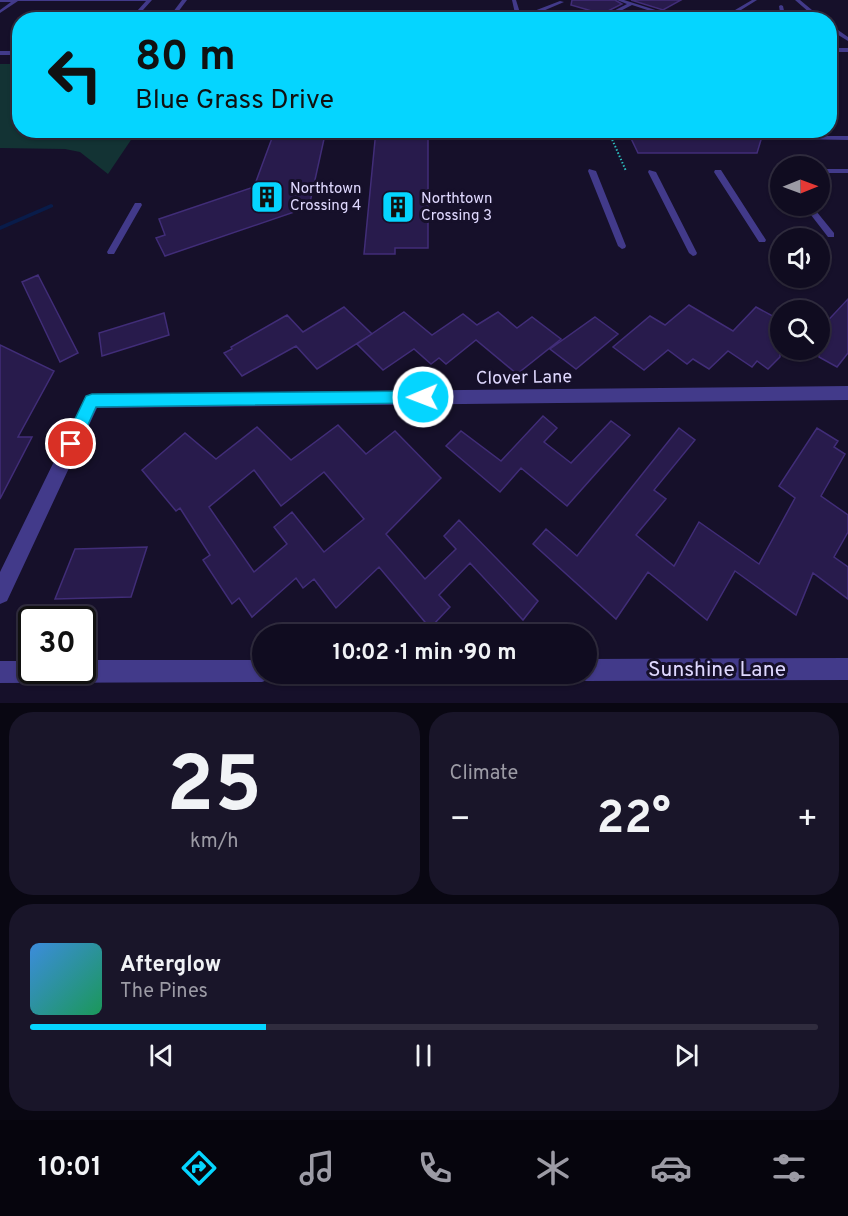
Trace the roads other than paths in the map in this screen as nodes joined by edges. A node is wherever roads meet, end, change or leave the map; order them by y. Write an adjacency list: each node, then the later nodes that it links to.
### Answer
1 (17, 0): 2 (lane); 8 (lane); 18 (lane)
2 (149, 0): 19 (lane)
3 (184, 0): 20 (lane)
4 (619, 0): 10 (lane)
5 (755, 0): 11 (lane)
6 (797, 0): 28 (lane)
7 (842, 0): 12 (lane)
8 (0, 1)
9 (562, 2): 21 (lane)
10 (631, 4): 16 (lane); 22 (lane)
11 (747, 4): 14 (lane); 15 (lane)
12 (848, 4)
13 (781, 6): 27 (lane)
14 (760, 7)
15 (740, 8): 17 (lane); 26 (lane)
16 (653, 10): 23 (lane); 24 (lane)
17 (734, 11): 25 (lane)
18 (0, 12)
19 (138, 12)
20 (174, 12)
21 (537, 12)
22 (614, 12)
23 (651, 12)
24 (659, 12)
25 (742, 12)
26 (749, 12)
27 (782, 12)
28 (812, 12)
29 (796, 138): 30 (lane)
30 (848, 138)
31 (592, 171): 40 (lane)
32 (830, 171): 35 (lane)
33 (652, 172): 42 (lane)
34 (718, 172): 39 (lane)
35 (847, 172)
36 (138, 205): 41 (lane)
37 (816, 216): 38 (lane)
38 (831, 235)
39 (762, 240)
40 (622, 246)
41 (111, 252)
42 (693, 253)
43 (848, 393): 44 (street, Clover Lane)
44 (0, 594)
45 (848, 669): 46 (street, Sunshine Lane)
46 (597, 670)
47 (252, 671): 48 (street)
48 (0, 672)

